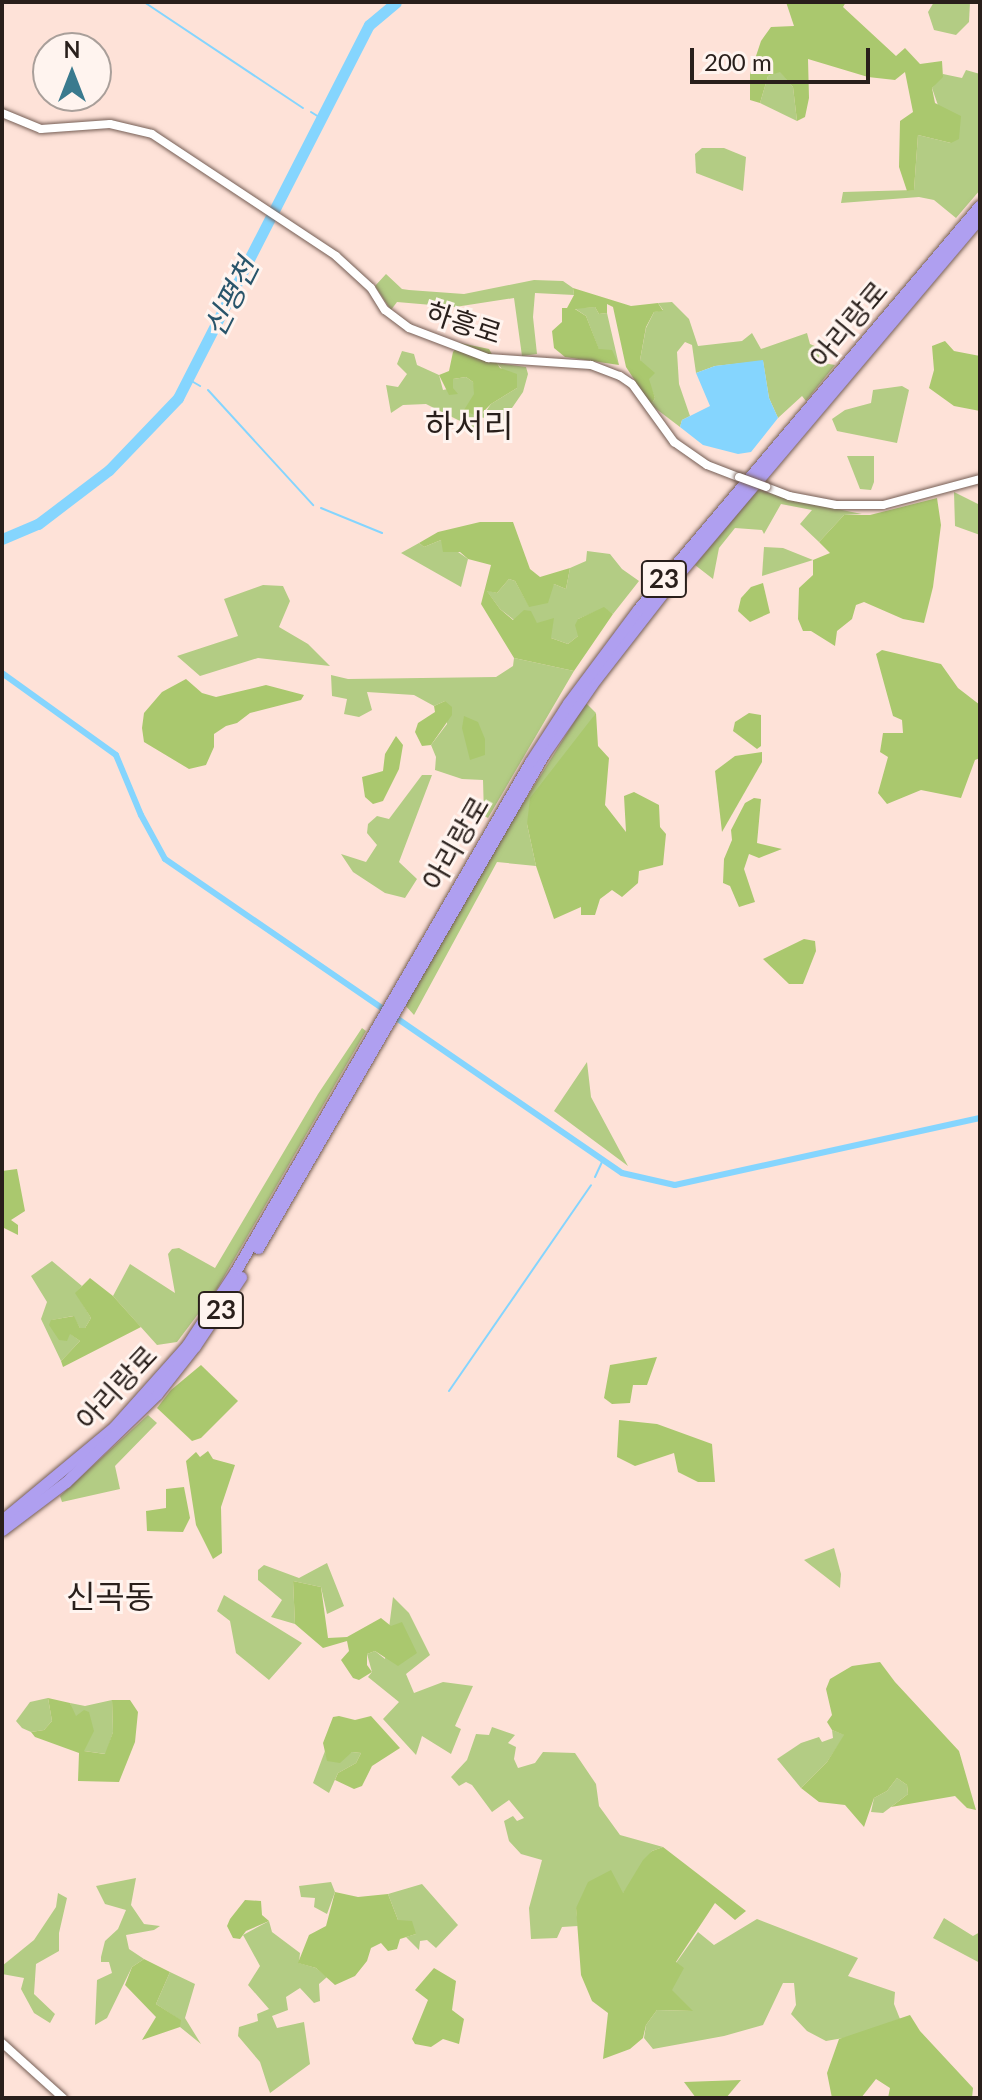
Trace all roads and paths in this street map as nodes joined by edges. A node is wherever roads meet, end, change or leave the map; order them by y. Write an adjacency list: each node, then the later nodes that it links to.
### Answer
1 (2, 113): 4 (street, 하흥로, bridge)
2 (980, 205): 5 (highway, 아리랑로 / 23)
3 (980, 217): 5 (highway, 아리랑로 / 23)
4 (980, 479)
5 (401, 992): 6 (highway, 아리랑로 / 23)
6 (374, 1038): 7 (highway, 아리랑로 / 23); 8 (highway, 아리랑로 / 23)
7 (2, 1520)
8 (2, 1530)
9 (2, 2043): 10 (street)
10 (63, 2098)

